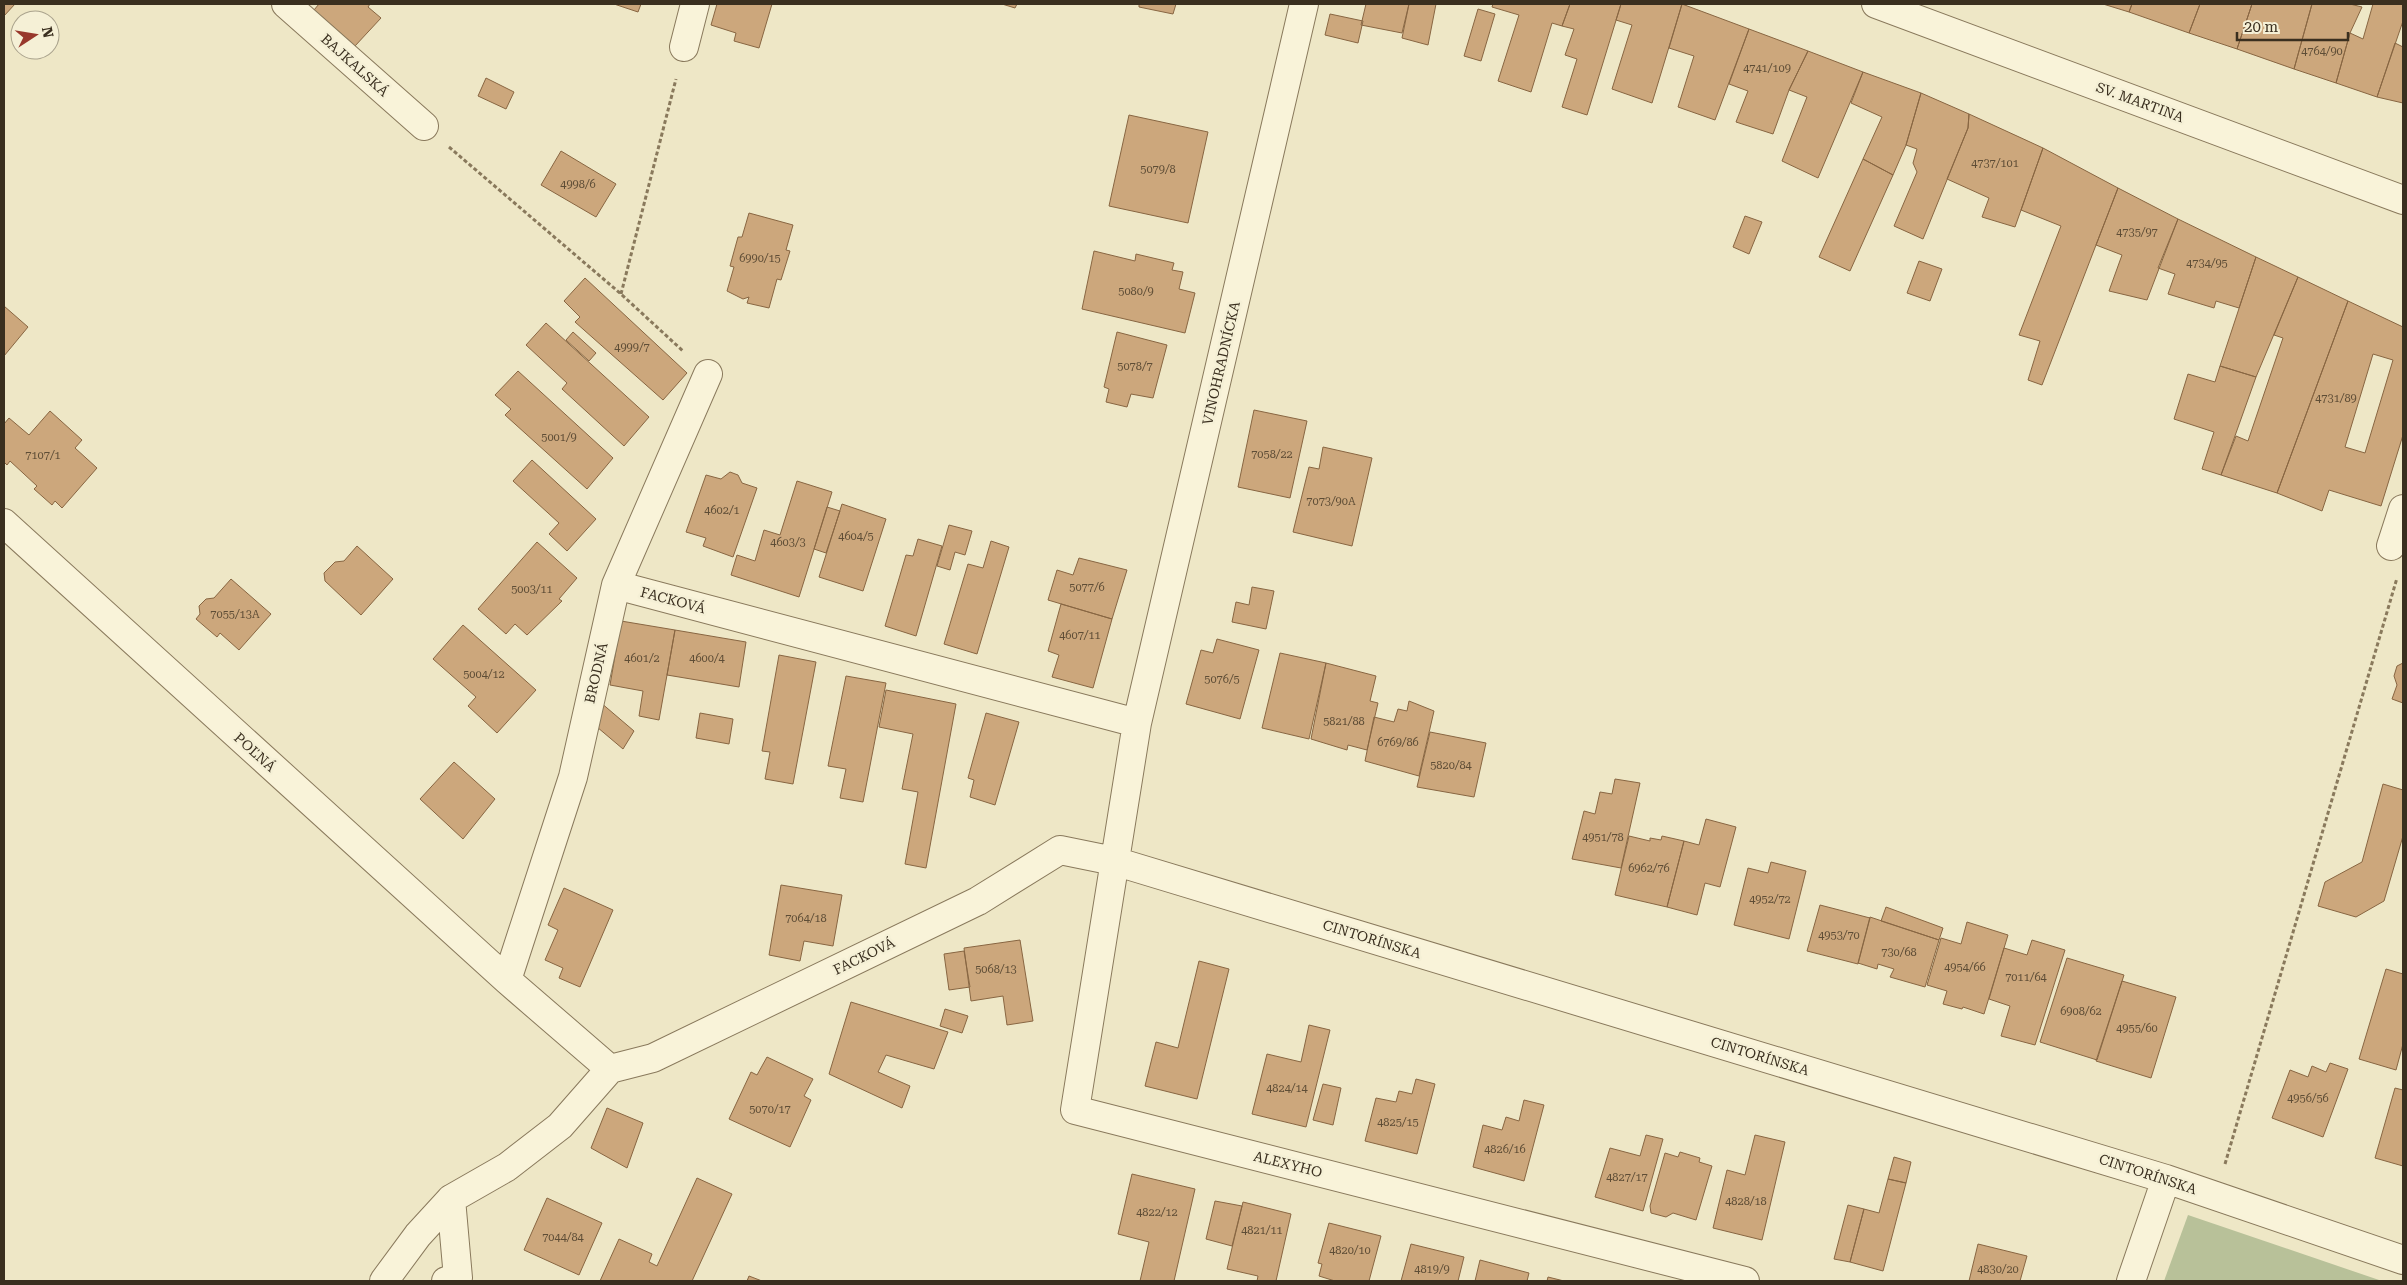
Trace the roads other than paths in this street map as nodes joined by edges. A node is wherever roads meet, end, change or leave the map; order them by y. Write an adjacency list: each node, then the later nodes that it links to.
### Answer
1 (286, 4): 6 (street, BAJKALSKÁ)
2 (696, 4): 5 (street)
3 (1304, 4): 13 (street, VINOHRADNÍCKA)
4 (1876, 4): 7 (street, SV. MARTINA)
5 (684, 47)
6 (424, 126)
7 (2403, 200)
8 (708, 374): 12 (street, BRODNÁ)
9 (2403, 509): 11 (street)
10 (4, 523): 15 (street, POĽNÁ)
11 (2391, 546)
12 (616, 585): 13 (street, FACKOVÁ); 15 (street, BRODNÁ)
13 (1137, 723): 14 (street, VINOHRADNÍCKA)
14 (1114, 861): 16 (street, FACKOVÁ); 17 (street, CINTORÍNSKA); 22 (street, ALEXYHO)
15 (507, 980): 16 (street, POĽNÁ)
16 (610, 1069): 18 (street)
17 (2166, 1179): 19 (street, CINTORÍNSKA); 23 (street)
18 (451, 1199): 20 (street); 21 (street)
19 (2403, 1260)
20 (456, 1280)
21 (384, 1281)
22 (1745, 1281)
23 (2131, 1281)

